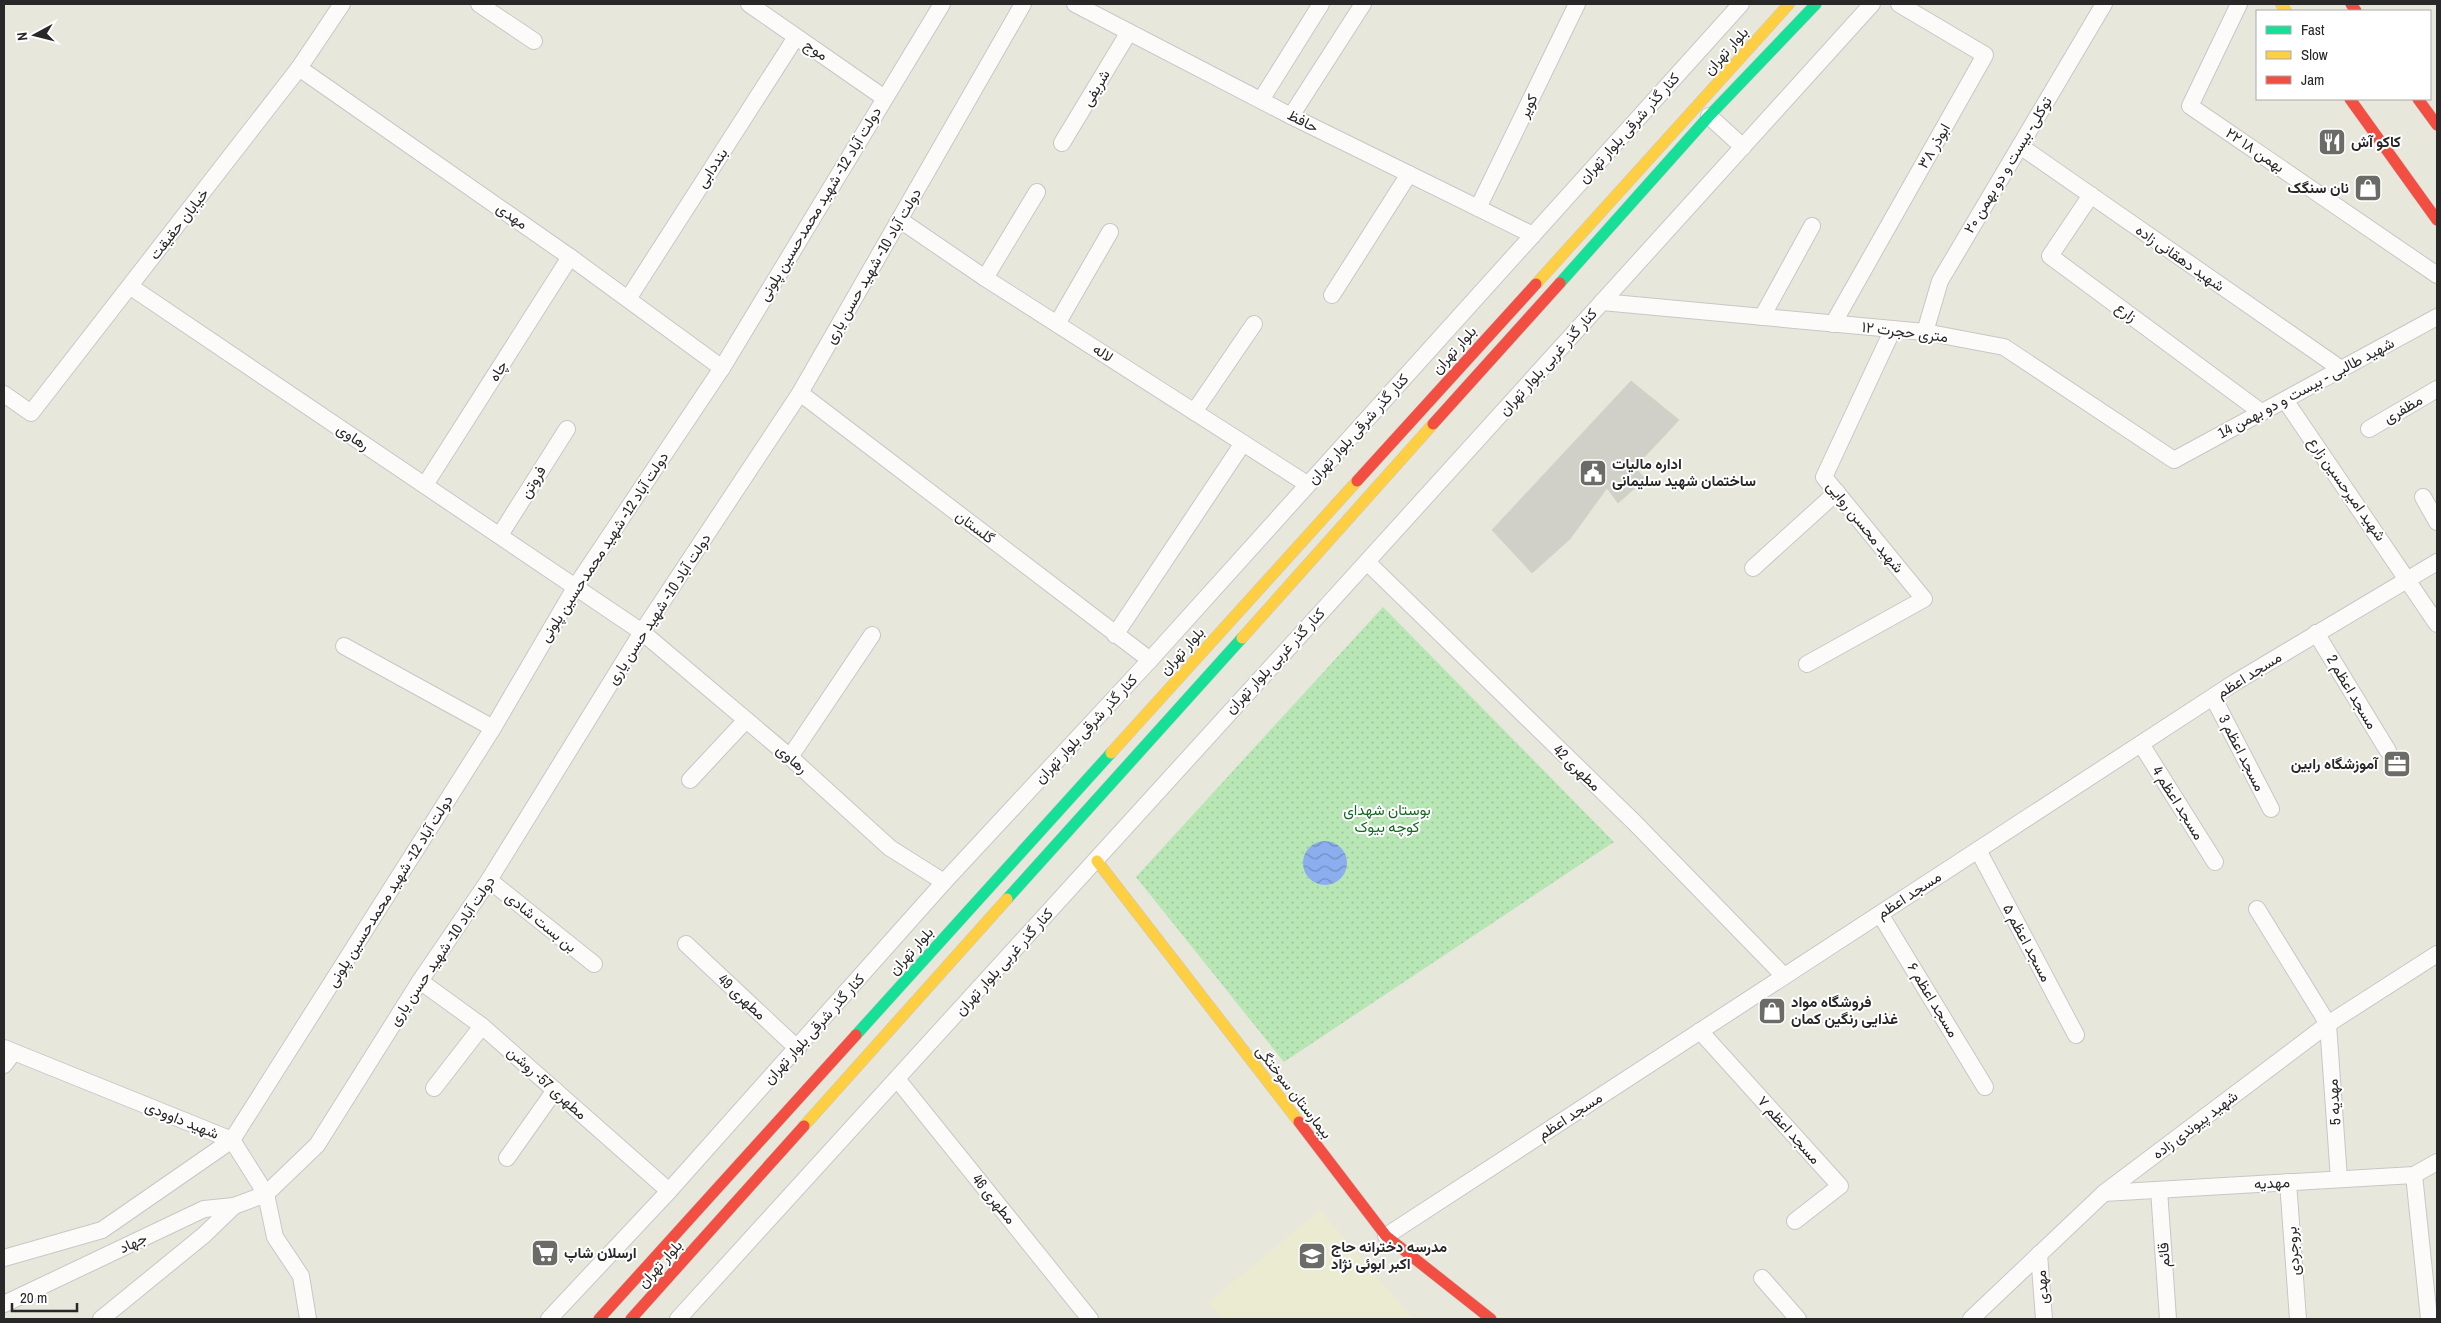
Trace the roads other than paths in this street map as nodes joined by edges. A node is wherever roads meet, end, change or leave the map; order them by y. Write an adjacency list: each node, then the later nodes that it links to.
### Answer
1 (342, 4): 20 (street, خیابان حقیقت)
2 (479, 4): 19 (street)
3 (749, 4): 18 (street, موج)
4 (942, 4): 21 (street, دولت آباد 12- شهید محمدحسین پلونی)
5 (1023, 4): 35 (street, دولت آباد 10- شهید حسن یاری)
6 (1075, 4): 17 (street, حافظ)
7 (1321, 4): 22 (street)
8 (1363, 4): 25 (street)
9 (1577, 4): 34 (street, کویر)
10 (1741, 4): 39 (street, کنار گذر شرقی بلوار تهران)
11 (1789, 4): 135 (main road, بلوار تهران)
12 (1816, 4): 26 (main road, بلوار تهران)
13 (1872, 4): 30 (street, کنار گذر غربی بلوار تهران)
14 (1899, 4): 51 (street, ۳۸ ابوذر)
15 (2104, 4): 29 (street, توکلی- بیست و دو بهمن ۲۰)
16 (2239, 4): 41 (street, ۲۲ بهمن ۱۸)
17 (1129, 32): 22 (street, حافظ); 28 (street, شریفی)
18 (796, 37): 21 (street, موج); 45 (street, بنددابی)
19 (534, 41)
20 (300, 68): 40 (street, مهدی); 43 (street, خیابان حقیقت)
21 (884, 97): 54 (street, دولت آباد 12- شهید محمدحسین پلونی)
22 (1261, 100): 25 (street, حافظ)
23 (2351, 100): 36 (main road)
24 (2419, 100): 27 (main road)
25 (1291, 116): 31 (street, حافظ)
26 (1709, 116): 30 (street); 136 (main road, بلوار تهران)
27 (2437, 125)
28 (1062, 143)
29 (2020, 146): 33 (street, شهید دهقانی زاده); 53 (street, توکلی- بیست و دو بهمن ۲۰)
30 (1743, 147): 46 (street, کنار گذر غربی بلوار تهران)
31 (1409, 174): 34 (street, حافظ); 44 (street)
32 (1037, 192): 42 (street)
33 (2091, 195): 55 (street, شهید دهقانی زاده); 61 (street, زارع)
34 (1478, 208): 39 (street, حافظ)
35 (900, 220): 42 (street, لاله); 58 (street, دولت آباد 10- شهید حسن یاری)
36 (2437, 220)
37 (1812, 226): 47 (street)
38 (1110, 232): 49 (street)
39 (1533, 235): 66 (street, کنار گذر شرقی بلوار تهران)
40 (570, 257): 45 (street, مهدی); 67 (street, چاه)
41 (2437, 275)
42 (985, 278): 49 (street, لاله)
43 (131, 287): 57 (street, خیابان حقیقت); 67 (street, رهاوی)
44 (1332, 295)
45 (628, 299): 54 (street, مهدی)
46 (1602, 302): 47 (street, ۱۲ متری حجرت); 72 (street, کنار گذر غربی بلوار تهران)
47 (1762, 317): 51 (street, ۱۲ متری حجرت)
48 (2437, 317): 55 (street, شهید طالبی - بیست و دو بهمن 14)
49 (1056, 324): 60 (street, لاله)
50 (1254, 324): 60 (street)
51 (1833, 324): 52 (street, ۱۲ متری حجرت)
52 (1893, 329): 53 (street, ۱۲ متری حجرت); 68 (street, شهید محسن روایی)
53 (1925, 332): 65 (street, ۱۲ متری حجرت)
54 (722, 368): 76 (street, دولت آباد 12- شهید محمدحسین پلونی)
55 (2341, 369): 59 (street, شهید طالبی - بیست و دو بهمن 14)
56 (2437, 389): 63 (street, مظفری)
57 (4, 394)
58 (800, 394): 78 (street, دولت آباد 10- شهید حسن یاری); 80 (street, گلستان)
59 (2285, 400): 61 (street, شهید طالبی - بیست و دو بهمن 14); 75 (street, شهید امیرحسین زارع)
60 (1194, 412): 64 (street, لاله)
61 (2261, 412): 65 (street, شهید طالبی - بیست و دو بهمن 14)
62 (567, 429): 71 (street, فروتن)
63 (2369, 429)
64 (1243, 443): 66 (street, لاله); 80 (street)
65 (2174, 460)
66 (1307, 484): 83 (street, کنار گذر شرقی بلوار تهران)
67 (425, 485): 71 (street, رهاوی)
68 (1837, 492): 74 (street); 84 (street, شهید محسن روایی)
69 (2423, 497): 70 (street)
70 (2437, 522)
71 (500, 535): 76 (street, رهاوی)
72 (1367, 562): 94 (street, کنار گذر غربی بلوار تهران); 103 (street, مطهری 42)
73 (2437, 562): 75 (street, مسجد اعظم)
74 (1753, 568)
75 (2408, 579): 77 (street, شهید امیرحسین زارع); 79 (street, مسجد اعظم)
76 (576, 586): 78 (street, رهاوی); 87 (street, دولت آباد 12- شهید محمدحسین پلونی)
77 (2437, 624)
78 (642, 632): 86 (street, رهاوی); 96 (street, دولت آباد 10- شهید حسن یاری)
79 (2316, 633): 85 (street, مسجد اعظم); 89 (street, مسجد اعظم 2)
80 (1115, 635): 83 (street, گلستان)
81 (872, 636): 90 (street)
82 (344, 646): 87 (street)
83 (1150, 660): 97 (street, کنار گذر شرقی بلوار تهران)
84 (1807, 664)
85 (2213, 697): 88 (street, مسجد اعظم); 92 (street, مسجد اعظم 3)
86 (746, 720): 90 (street, رهاوی); 91 (street)
87 (493, 728): 115 (street, دولت آباد 12- شهید محمدحسین پلونی)
88 (2141, 744): 93 (street, مسجد اعظم); 95 (street, مسجد اعظم 4)
89 (2388, 751)
90 (790, 758): 97 (street, رهاوی)
91 (690, 780)
92 (2271, 809)
93 (1978, 850): 99 (street, مسجد اعظم); 108 (street, مسجد اعظم ۵)
94 (1097, 861): 111 (street, کنار گذر غربی بلوار تهران); 127 (main road, بیمارستان سوختگی)
95 (2215, 862)
96 (489, 880): 102 (street, بن بست شادی); 104 (street, دولت آباد 10- شهید حسن یاری)
97 (944, 882): 109 (street, کنار گذر شرقی بلوار تهران)
98 (2257, 908): 105 (street)
99 (1880, 914): 103 (street, مسجد اعظم); 112 (street, مسجد اعظم ۶)
100 (686, 944): 109 (street, مطهری 49)
101 (2437, 954): 105 (street, شهید پیوندی زاده)
102 (594, 964)
103 (1784, 976): 107 (street, مسجد اعظم)
104 (420, 981): 106 (street, مطهری 57- روشن); 124 (street, دولت آباد 10- شهید حسن یاری)
105 (2328, 1024): 119 (street, مهدیه 5); 123 (street, شهید پیوندی زاده)
106 (482, 1026): 113 (street); 114 (street, مطهری 57- روشن)
107 (1700, 1031): 126 (street, مسجد اعظم ۷); 127 (street, مسجد اعظم)
108 (2076, 1035)
109 (798, 1049): 122 (street, کنار گذر شرقی بلوار تهران)
110 (7, 1055): 115 (street, شهید داوودی)
111 (897, 1079): 137 (street, کنار گذر غربی بلوار تهران); 138 (street, مطهری 46)
112 (1985, 1087)
113 (434, 1088)
114 (555, 1090): 116 (street); 122 (street, مطهری 57- روشن)
115 (232, 1140): 124 (street, شهید داوودی); 129 (street, جهاد)
116 (507, 1158)
117 (2437, 1162): 118 (street, مهدیه)
118 (2414, 1175): 119 (street, مهدیه); 145 (street)
119 (2339, 1179): 120 (street, مهدیه)
120 (2288, 1182): 121 (street, مهدیه); 144 (street, بروجردی)
121 (2160, 1190): 123 (street, مهدیه); 143 (street, قائم)
122 (669, 1192): 134 (street, کنار گذر شرقی بلوار تهران)
123 (2104, 1193): 128 (street, شهید پیوندی زاده)
124 (266, 1194): 125 (street, جهاد); 133 (street, شهید داوودی)
125 (234, 1206): 131 (street, جهاد); 132 (street)
126 (1795, 1222)
127 (1386, 1236): 139 (main road, بیمارستان سوختگی)
128 (2040, 1254): 141 (street, شهید پیوندی زاده); 142 (street, مهدی)
129 (4, 1258)
130 (1762, 1278): 140 (street)
131 (4, 1304)
132 (101, 1319)
133 (308, 1319)
134 (549, 1319)
135 (599, 1319)
136 (631, 1319)
137 (678, 1319)
138 (1090, 1319)
139 (1490, 1319)
140 (1798, 1319)
141 (1971, 1319)
142 (2044, 1319)
143 (2168, 1319)
144 (2298, 1319)
145 (2429, 1319)

